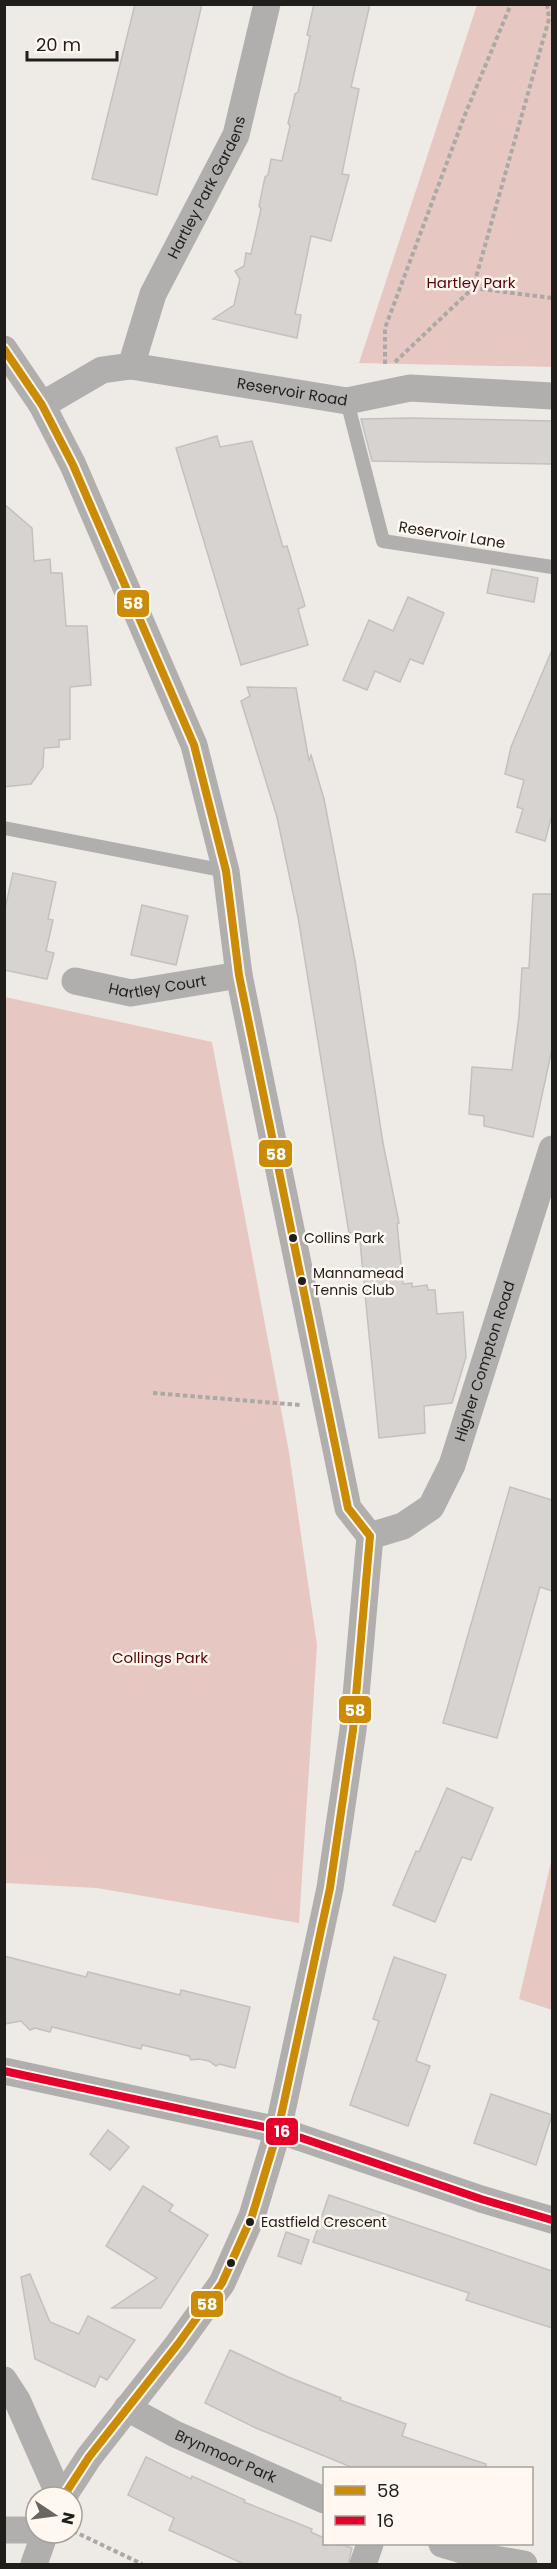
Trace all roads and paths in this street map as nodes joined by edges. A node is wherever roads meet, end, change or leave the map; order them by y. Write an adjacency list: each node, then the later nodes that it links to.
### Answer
1 (267, 4): 9 (street, Hartley Park Gardens)
2 (511, 4): 6 (path)
3 (547, 4): 5 (path)
4 (552, 14): 5 (path)
5 (549, 19): 6 (path)
6 (473, 288): 7 (path)
7 (552, 298)
8 (4, 349): 12 (street)
9 (131, 366): 11 (street, Reservoir Road); 12 (street, Reservoir Road)
10 (552, 396): 11 (street, Reservoir Road)
11 (347, 401): 13 (lane, Reservoir Lane)
12 (42, 405): 15 (street)
13 (552, 567)
14 (4, 828): 15 (lane)
15 (226, 871): 16 (street)
16 (239, 975): 17 (street, Hartley Court); 20 (street)
17 (75, 981)
18 (552, 1149): 21 (street, Higher Compton Road)
19 (153, 1392): 20 (path)
20 (328, 1408): 21 (street)
21 (370, 1536): 23 (street)
22 (4, 2071): 23 (street)
23 (278, 2130): 24 (street); 26 (street)
24 (552, 2220)
25 (4, 2380): 27 (street)
26 (127, 2408): 28 (street); 29 (street, Brynmoor Park)
27 (56, 2485)
28 (70, 2485)
29 (323, 2500)
30 (4, 2530): 31 (street)
31 (24, 2530)
32 (84, 2536): 37 (path)
33 (41, 2545): 36 (street)
34 (370, 2545): 38 (street)
35 (445, 2545): 39 (street)
36 (34, 2565)
37 (142, 2565)
38 (363, 2565)
39 (524, 2565)

